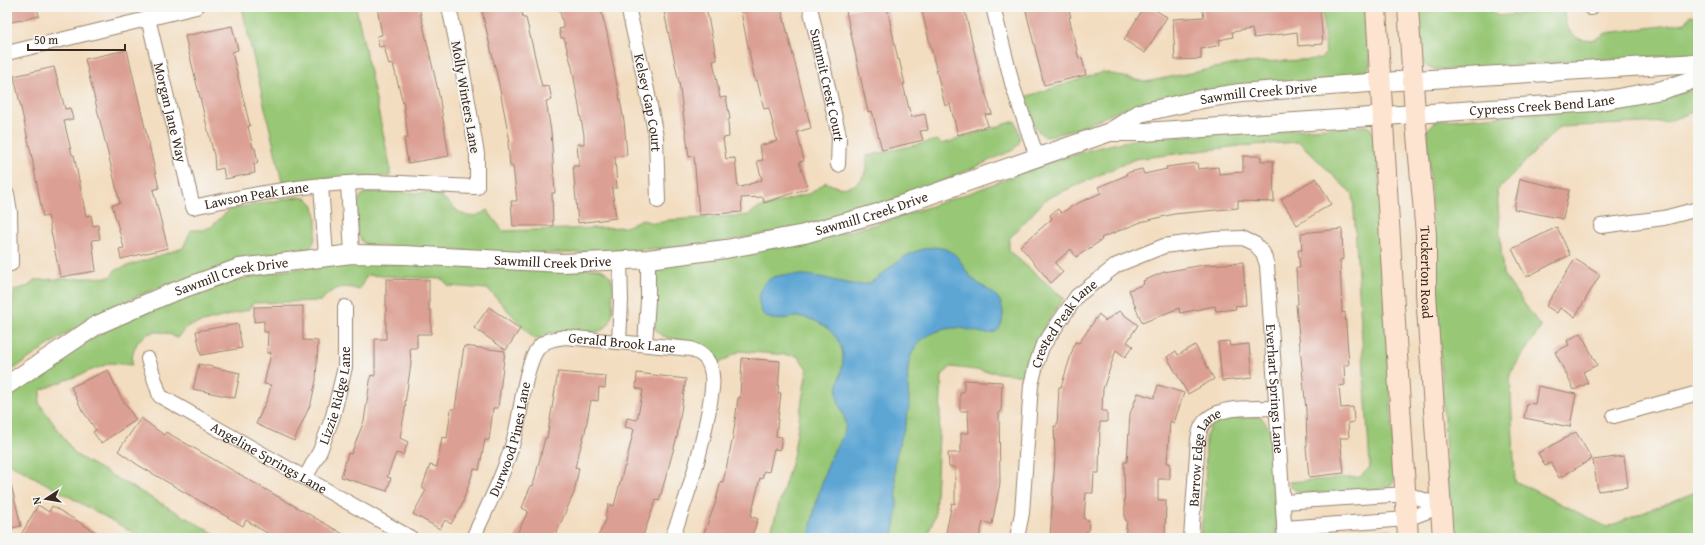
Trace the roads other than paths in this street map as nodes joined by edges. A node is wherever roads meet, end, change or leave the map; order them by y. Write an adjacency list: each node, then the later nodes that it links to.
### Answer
1 (196, 7): 8 (street)
2 (449, 7): 21 (street, Molly Winters Lane)
3 (628, 7): 23 (street, Kelsey Gap Court)
4 (810, 7): 18 (street, Summit Crest Court)
5 (993, 7): 17 (street)
6 (1376, 7): 13 (main road)
7 (1408, 7): 12 (main road, Tuckerton Road)
8 (148, 18): 9 (street); 24 (street, Morgan Jane Way)
9 (7, 53)
10 (1698, 63): 12 (street)
11 (1698, 78): 14 (street, Cypress Creek Bend Lane)
12 (1414, 80): 13 (street, Sawmill Creek Drive); 14 (main road, Tuckerton Road)
13 (1382, 82): 15 (main road); 16 (street, Sawmill Creek Drive)
14 (1415, 113): 15 (street, Cypress Creek Bend Lane); 45 (main road, Tuckerton Road)
15 (1383, 114): 16 (street, Sawmill Creek Drive); 43 (main road)
16 (1110, 132): 17 (street, Sawmill Creek Drive)
17 (1037, 157): 30 (street, Sawmill Creek Drive)
18 (838, 164)
19 (348, 184): 20 (street, Lawson Peak Lane); 21 (street, Lawson Peak Lane); 28 (street)
20 (321, 185): 24 (street, Lawson Peak Lane); 29 (street, Lawson Peak Lane)
21 (477, 187)
22 (7, 194): 32 (street)
23 (658, 201)
24 (193, 207)
25 (1698, 209): 26 (street)
26 (1601, 226)
27 (1255, 244): 40 (street, Everhart Springs Lane); 51 (street, Crested Peak Lane)
28 (352, 254): 29 (street, Sawmill Creek Drive); 31 (street, Sawmill Creek Drive)
29 (326, 256): 38 (street, Sawmill Creek Drive)
30 (648, 259): 31 (street, Sawmill Creek Drive); 36 (street)
31 (620, 260): 35 (street)
32 (11, 264)
33 (345, 307): 42 (street, Lizzie Ridge Lane)
34 (544, 341): 35 (street, Gerald Brook Lane); 49 (street, Durwood Pines Lane)
35 (619, 341): 36 (street, Gerald Brook Lane)
36 (645, 344): 50 (street, Gerald Brook Lane)
37 (148, 360): 42 (street, Angeline Springs Lane)
38 (7, 385)
39 (1698, 392): 41 (street)
40 (1276, 408): 44 (street, Everhart Springs Lane); 52 (street, Barrow Edge Lane)
41 (1614, 416)
42 (305, 478): 48 (street, Angeline Springs Lane)
43 (1407, 494): 44 (street); 45 (street); 46 (main road)
44 (1283, 502): 47 (street, Everhart Springs Lane)
45 (1441, 506): 46 (street); 53 (main road, Tuckerton Road)
46 (1408, 529): 47 (street)
47 (1284, 533)
48 (411, 538)
49 (473, 538)
50 (672, 538)
51 (1017, 538)
52 (1191, 538)
53 (1443, 538)

